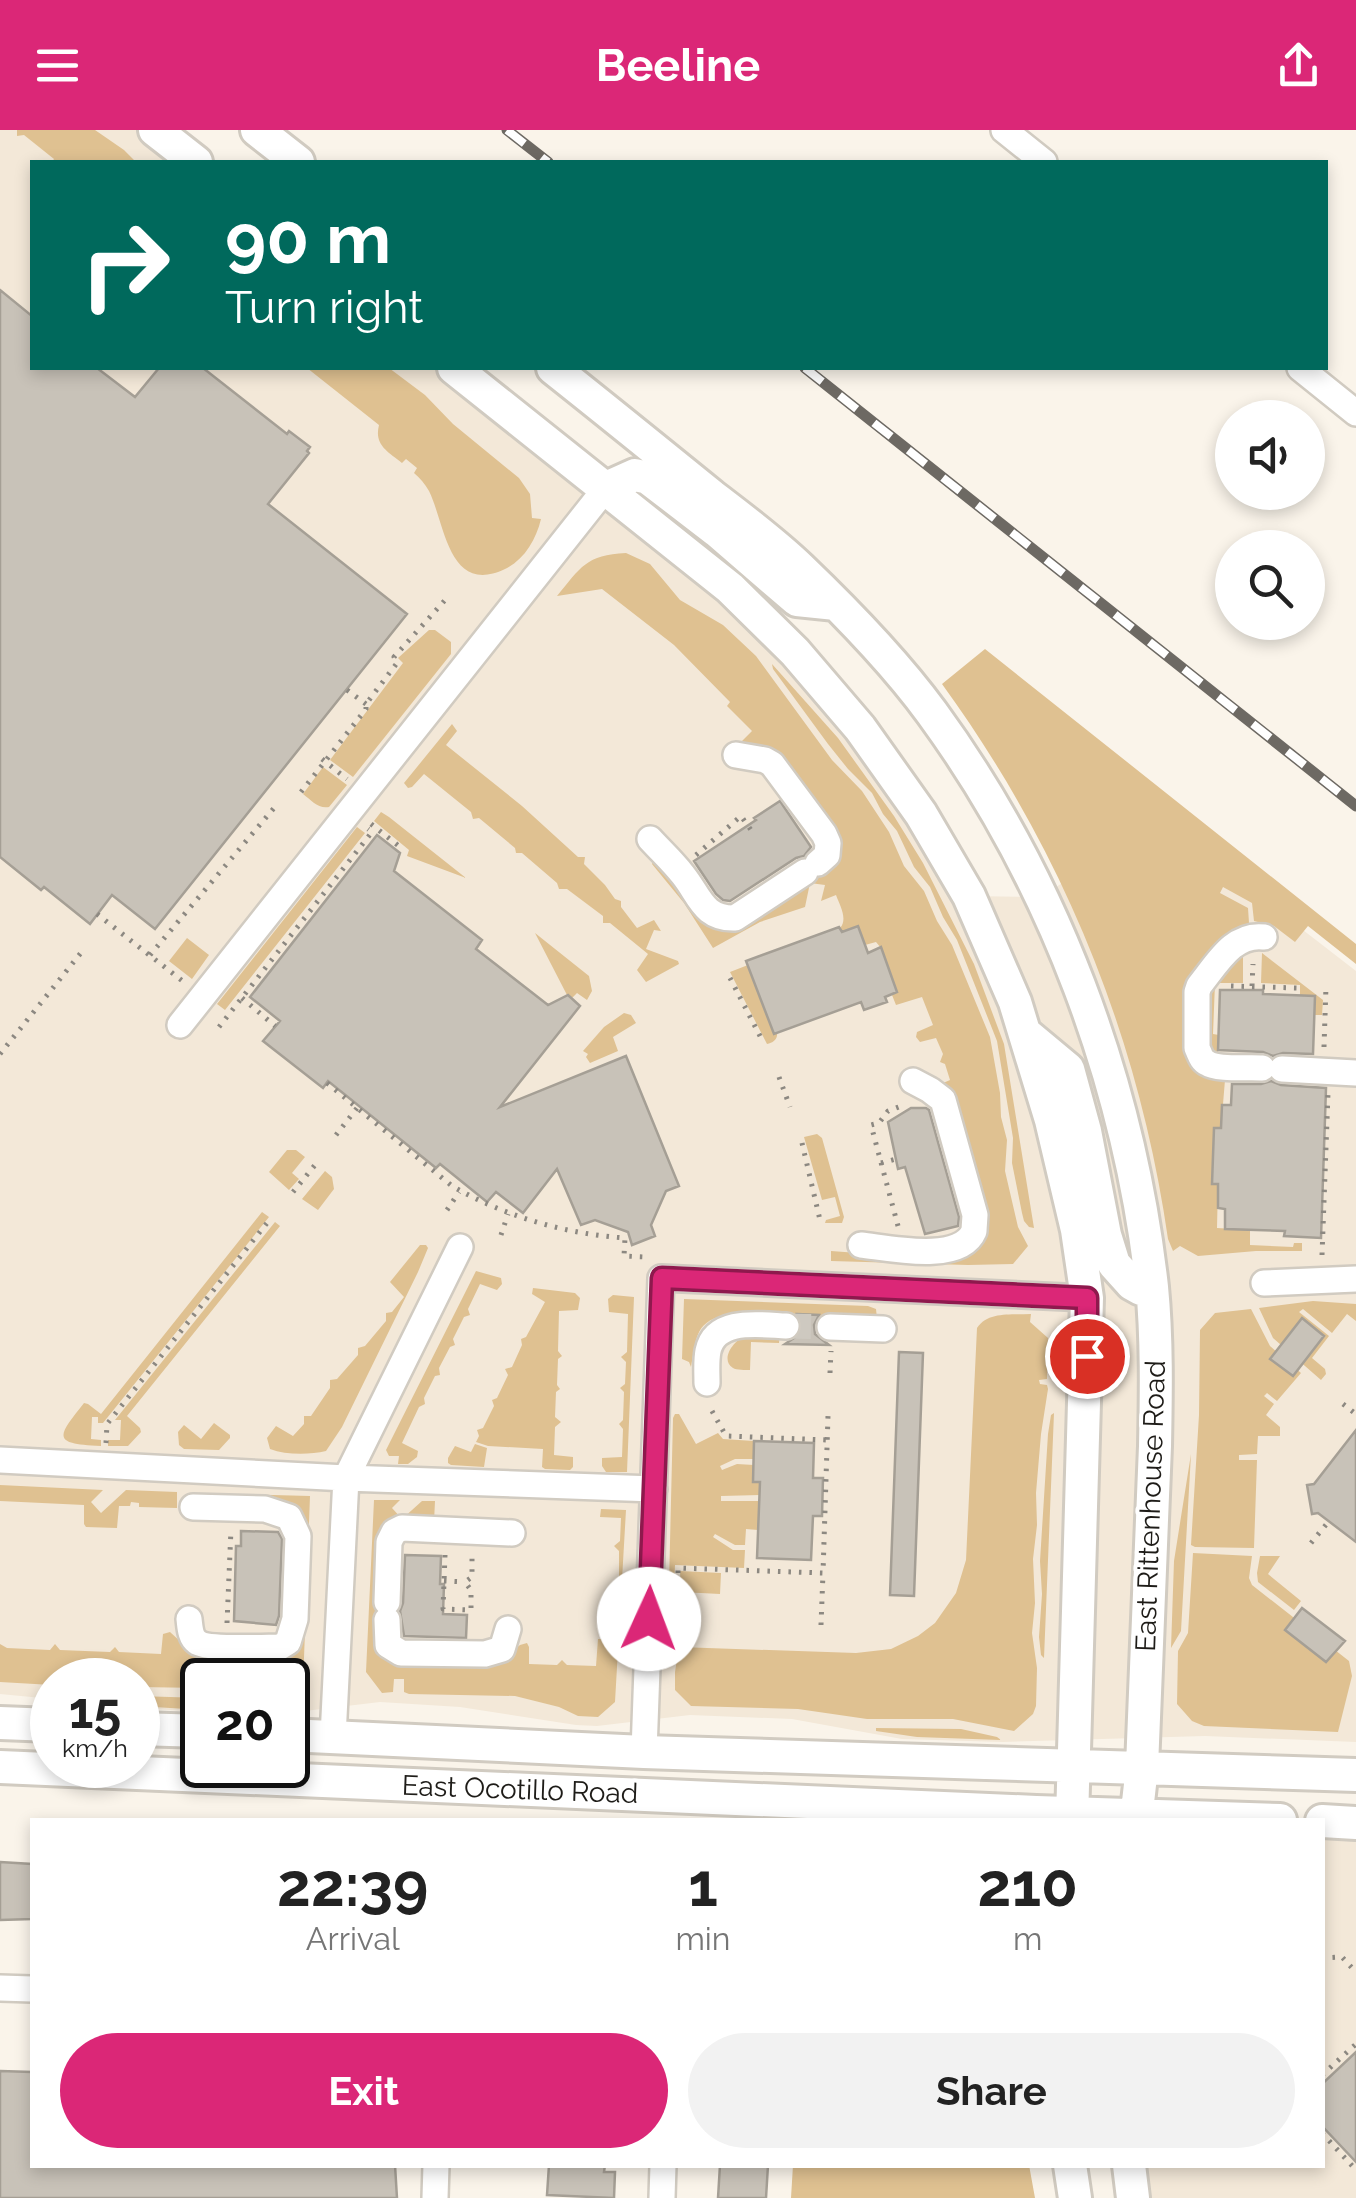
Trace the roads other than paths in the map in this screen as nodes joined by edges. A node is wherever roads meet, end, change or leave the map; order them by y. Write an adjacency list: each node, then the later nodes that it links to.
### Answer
1 (155, 130): 4 (main road)
2 (257, 130): 5 (main road)
3 (1004, 130): 6 (street)
4 (193, 160)
5 (295, 160)
6 (1042, 160)
7 (457, 370): 11 (main road)
8 (555, 370): 12 (main road, East Rittenhouse Road)
9 (1302, 370): 10 (street)
10 (1356, 413)
11 (606, 488): 12 (main road); 16 (street); 17 (main road)
12 (836, 604): 24 (main road, East Rittenhouse Road)
13 (736, 755): 14 (street)
14 (650, 839)
15 (1264, 937): 18 (street)
16 (180, 1025)
17 (1026, 1034): 24 (main road); 25 (main road)
18 (1356, 1073)
19 (913, 1081): 20 (street)
20 (861, 1246)
21 (460, 1247): 31 (street)
22 (1356, 1279): 23 (street)
23 (1264, 1284)
24 (1152, 1288): 45 (main road, East Rittenhouse Road)
25 (1087, 1298): 32 (street); 43 (main road)
26 (786, 1326): 29 (street)
27 (883, 1329): 28 (street)
28 (830, 1338)
29 (707, 1383)
30 (0, 1460): 31 (street)
31 (346, 1478): 32 (street); 40 (street)
32 (654, 1489): 42 (street)
33 (192, 1507): 35 (street)
34 (512, 1532): 36 (street)
35 (189, 1619)
36 (508, 1630)
37 (0, 1723): 38 (main road)
38 (30, 1725)
39 (310, 1736): 40 (main road, East Ocotillo Road)
40 (332, 1737): 41 (main road); 42 (main road, East Ocotillo Road)
41 (310, 1751)
42 (644, 1752): 43 (main road, East Ocotillo Road)
43 (1074, 1766): 45 (main road, East Ocotillo Road); 49 (main road)
44 (0, 1767): 46 (main road, East Ocotillo Road)
45 (1142, 1767): 48 (main road, East Ocotillo Road); 50 (main road, East Rittenhouse Road)
46 (180, 1768)
47 (310, 1770): 49 (main road, East Ocotillo Road)
48 (1356, 1775)
49 (1072, 1816): 50 (main road, East Ocotillo Road)
50 (1136, 1818)
51 (1325, 1822): 52 (main road)
52 (1356, 1822)
53 (0, 1988): 54 (street)
54 (30, 1989)
55 (436, 2168): 59 (street)
56 (664, 2168): 60 (street)
57 (1070, 2168): 61 (main road)
58 (1129, 2168): 62 (main road)
59 (434, 2198)
60 (662, 2198)
61 (1075, 2198)
62 (1133, 2198)

